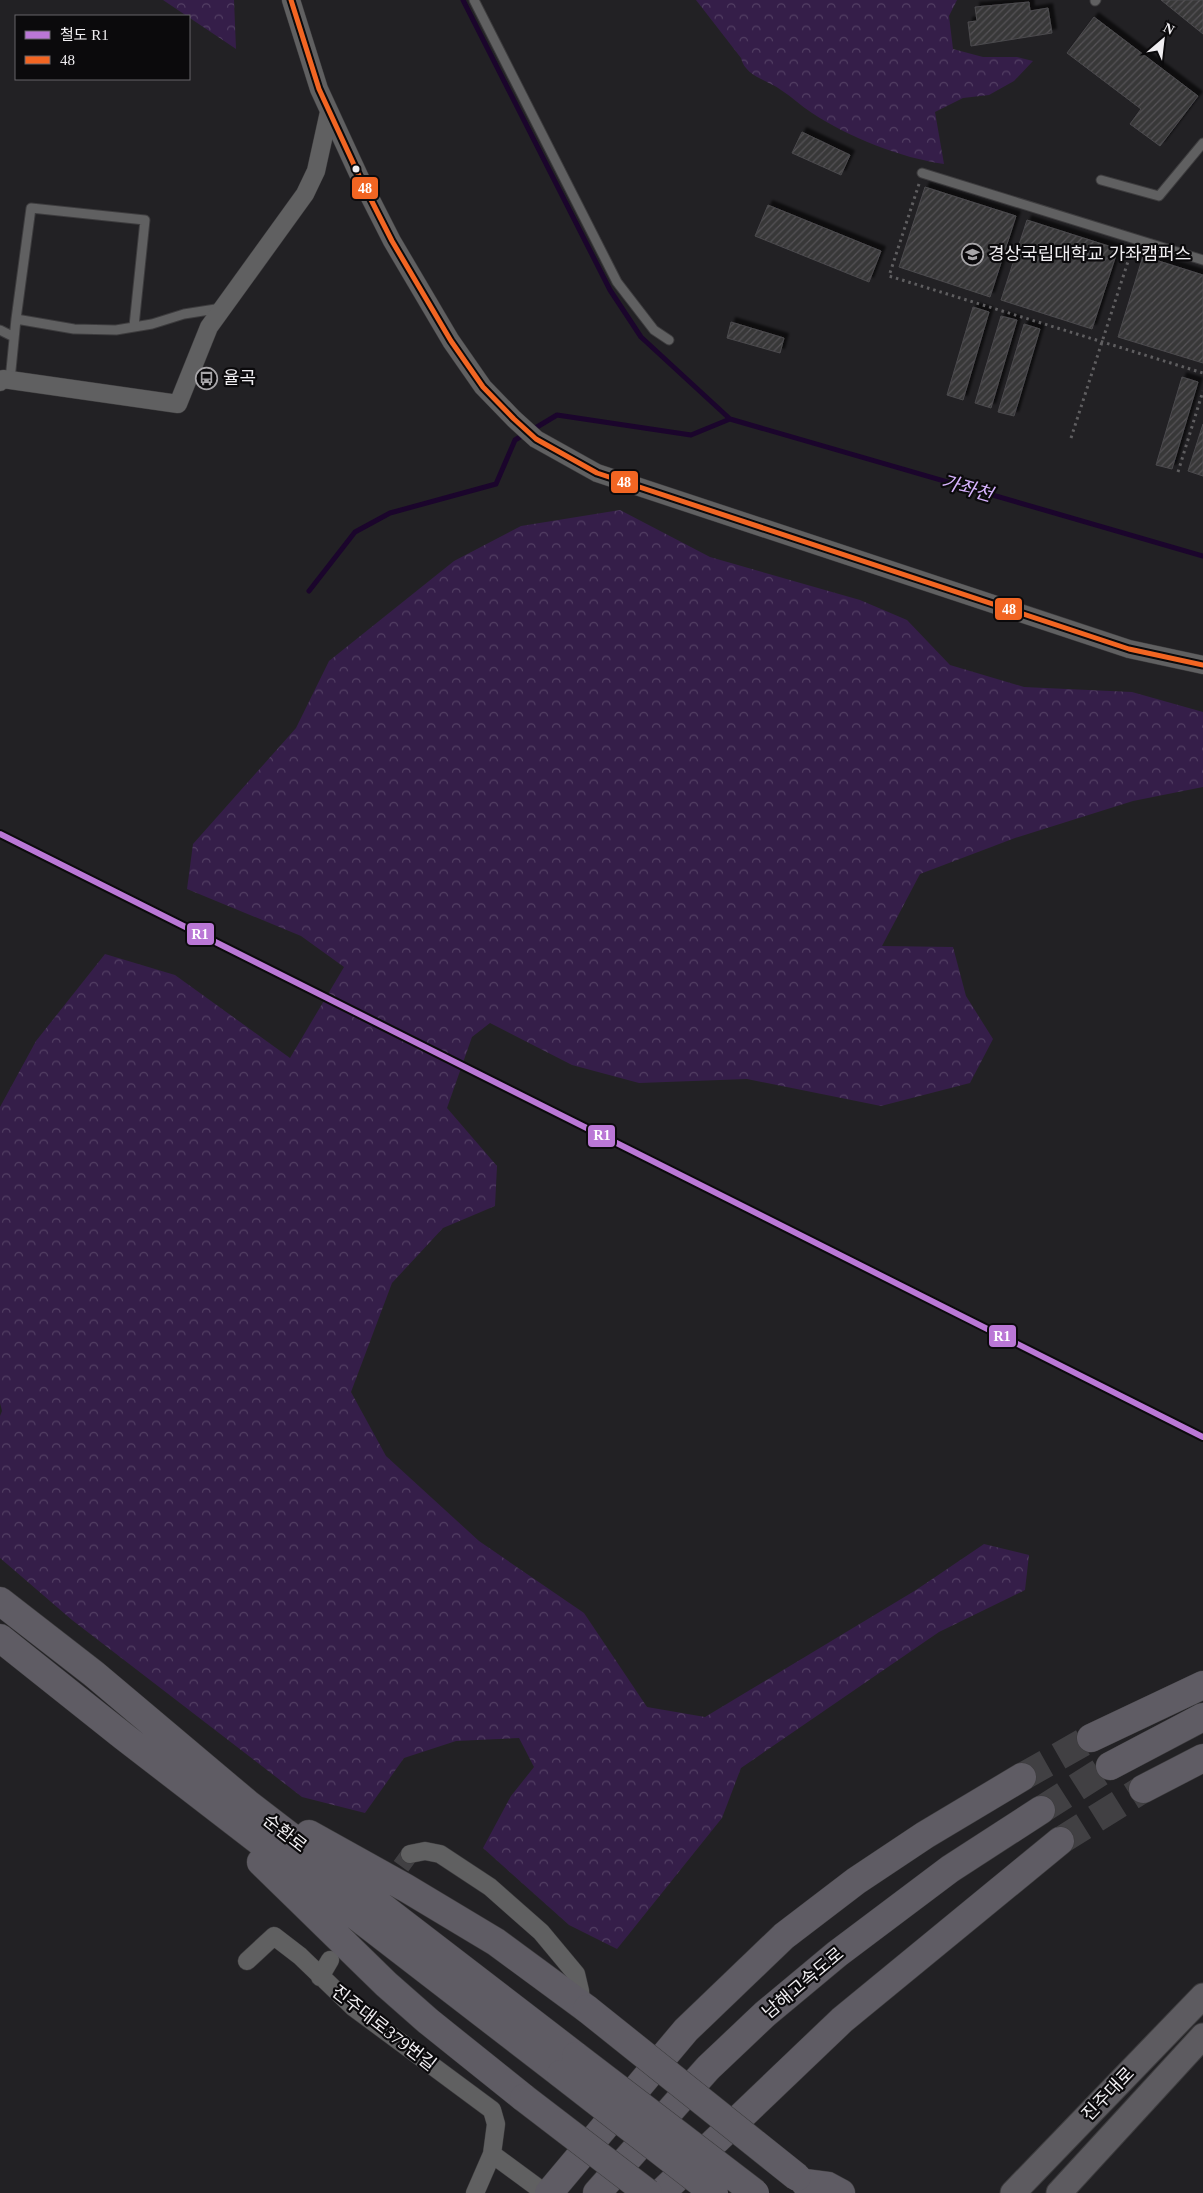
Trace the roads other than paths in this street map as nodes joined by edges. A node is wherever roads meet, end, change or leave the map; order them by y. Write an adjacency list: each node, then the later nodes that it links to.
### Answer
1 (291, 0): 3 (street)
2 (474, 0): 13 (lane)
3 (330, 112): 8 (street); 15 (street)
4 (1203, 143): 6 (lane)
5 (922, 173): 7 (lane)
6 (1101, 180)
7 (1203, 260)
8 (222, 308): 10 (lane); 14 (street)
9 (16, 319): 10 (lane); 10 (lane); 12 (lane)
10 (134, 326)
11 (0, 330): 12 (lane)
12 (14, 336): 14 (lane)
13 (669, 340)
14 (5, 381)
15 (1203, 665)
16 (0, 1601): 19 (highway, 순환로)
17 (0, 1638): 21 (highway, 순환로)
18 (1203, 1685): 22 (highway)
19 (141, 1714): 34 (highway); 36 (highway, 순환로)
20 (1203, 1717): 24 (highway)
21 (123, 1736): 36 (highway, 순환로); 42 (highway, bridge)
22 (1091, 1738)
23 (1203, 1758): 26 (highway)
24 (1110, 1766)
25 (1022, 1777): 39 (highway)
26 (1143, 1790)
27 (1041, 1810): 41 (highway, 남해고속도로)
28 (1060, 1841): 43 (highway)
29 (410, 1854): 34 (street)
30 (330, 1960): 32 (street)
31 (247, 1961): 32 (street, 진주대로379번길)
32 (320, 1977): 37 (street, 진주대로379번길)
33 (1203, 1996): 47 (street, 진주대로)
34 (584, 2007): 38 (highway, bridge)
35 (1203, 2036): 48 (street, 진주대로)
36 (569, 2065): 44 (highway, bridge); 45 (highway, bridge)
37 (492, 2154): 39 (street); 40 (street, 진주대로379번길)
38 (807, 2184): 46 (highway)
39 (543, 2190)
40 (475, 2193)
41 (597, 2193)
42 (648, 2193)
43 (661, 2193)
44 (714, 2193)
45 (755, 2193)
46 (841, 2193)
47 (1013, 2193)
48 (1059, 2193)

